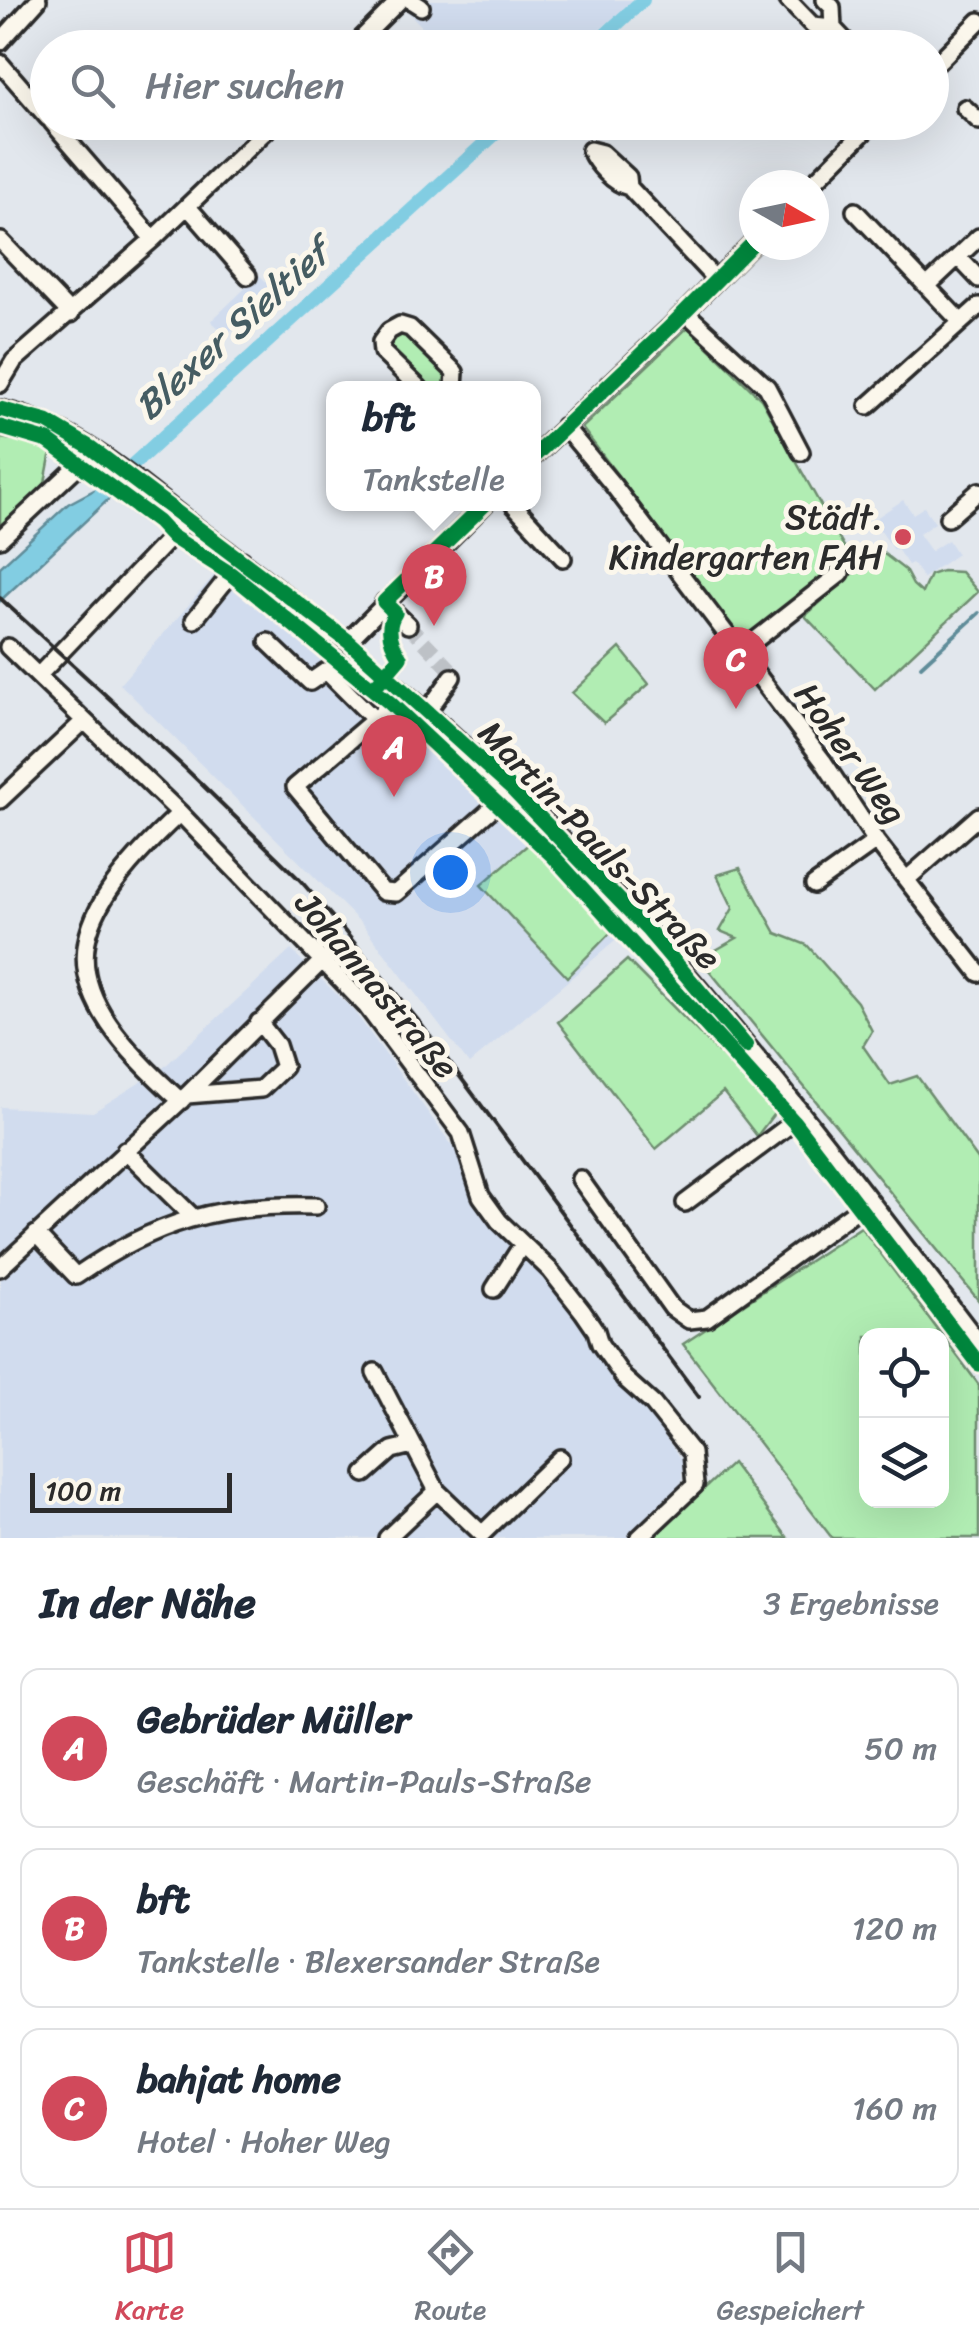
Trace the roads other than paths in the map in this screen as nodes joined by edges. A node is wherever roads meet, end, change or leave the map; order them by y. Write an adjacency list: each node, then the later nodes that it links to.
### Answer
1 (38, 0): 8 (street)
2 (400, 0): 7 (street)
3 (788, 0): 6 (street)
4 (825, 0): 6 (street)
5 (979, 21): 9 (street)
6 (833, 28)
7 (370, 30)
8 (0, 42)
9 (949, 51)
10 (0, 64): 11 (street)
11 (30, 98)
12 (965, 108): 13 (street)
13 (979, 121)
14 (67, 140): 22 (street)
15 (256, 140): 19 (street)
16 (856, 140): 17 (street)
17 (826, 170)
18 (628, 186): 28 (street)
19 (188, 207): 22 (street); 26 (street)
20 (855, 211): 29 (street)
21 (979, 237): 25 (street)
22 (154, 239): 32 (street)
23 (1, 241): 32 (street)
24 (739, 257): 28 (street)
25 (958, 258): 27 (street); 29 (street)
26 (248, 276)
27 (979, 279)
28 (716, 280): 31 (street)
29 (927, 286): 33 (street)
30 (979, 306): 33 (street)
31 (685, 312): 39 (street); 42 (street)
32 (71, 314): 36 (street)
33 (961, 322): 37 (street)
34 (412, 381): 35 (street)
35 (455, 381)
36 (0, 384)
37 (868, 406)
38 (0, 408): 41 (street, Martin-Pauls-Straße)
39 (564, 426): 40 (street); 58 (street, Hoher Weg)
40 (541, 449)
41 (98, 452): 47 (street, Martin-Pauls-Straße); 48 (street)
42 (802, 452)
43 (979, 490): 46 (street)
44 (478, 511): 52 (street)
45 (519, 511): 49 (street)
46 (948, 518)
47 (187, 520): 50 (street, Martin-Pauls-Straße); 59 (street)
48 (0, 539)
49 (563, 558)
50 (242, 560): 53 (street); 55 (street, Martin-Pauls-Straße)
51 (841, 573): 58 (street)
52 (384, 602): 54 (street); 55 (street)
53 (194, 620)
54 (408, 626)
55 (348, 641): 61 (street, Martin-Pauls-Straße)
56 (268, 642): 63 (street)
57 (8, 648): 59 (street, Johannastraße)
58 (740, 653): 69 (street, Hoher Weg)
59 (38, 676): 64 (street, Johannastraße)
60 (452, 677): 62 (street)
61 (401, 689): 62 (street, Martin-Pauls-Straße); 63 (street)
62 (427, 712): 65 (street, Martin-Pauls-Straße)
63 (374, 719): 65 (street)
64 (84, 721): 66 (street); 67 (street, Johannastraße)
65 (513, 790): 76 (street, Martin-Pauls-Straße)
66 (0, 800)
67 (180, 813): 72 (street, Johannastraße); 75 (street)
68 (979, 816): 70 (street)
69 (876, 841): 70 (street, Hoher Weg); 71 (street)
70 (907, 879): 73 (street, Hoher Weg)
71 (814, 886)
72 (323, 960): 74 (street); 84 (street, Johannastraße)
73 (979, 973)
74 (258, 1022): 75 (street); 75 (street)
75 (184, 1098): 77 (street)
76 (803, 1115): 79 (street, Martin-Pauls-Straße); 80 (street)
77 (125, 1150): 82 (street); 83 (street)
78 (580, 1179): 79 (street)
79 (869, 1201): 87 (street, Martin-Pauls-Straße)
80 (684, 1203)
81 (316, 1206): 82 (street)
82 (193, 1217): 83 (street)
83 (36, 1234): 85 (street)
84 (522, 1244): 86 (street); 94 (street, Johannastraße)
85 (0, 1268)
86 (494, 1289)
87 (979, 1343)
88 (375, 1372): 89 (street)
89 (412, 1445): 91 (street); 92 (street)
90 (560, 1458): 92 (street)
91 (364, 1474)
92 (437, 1491): 93 (street)
93 (387, 1538)
94 (639, 1538)

